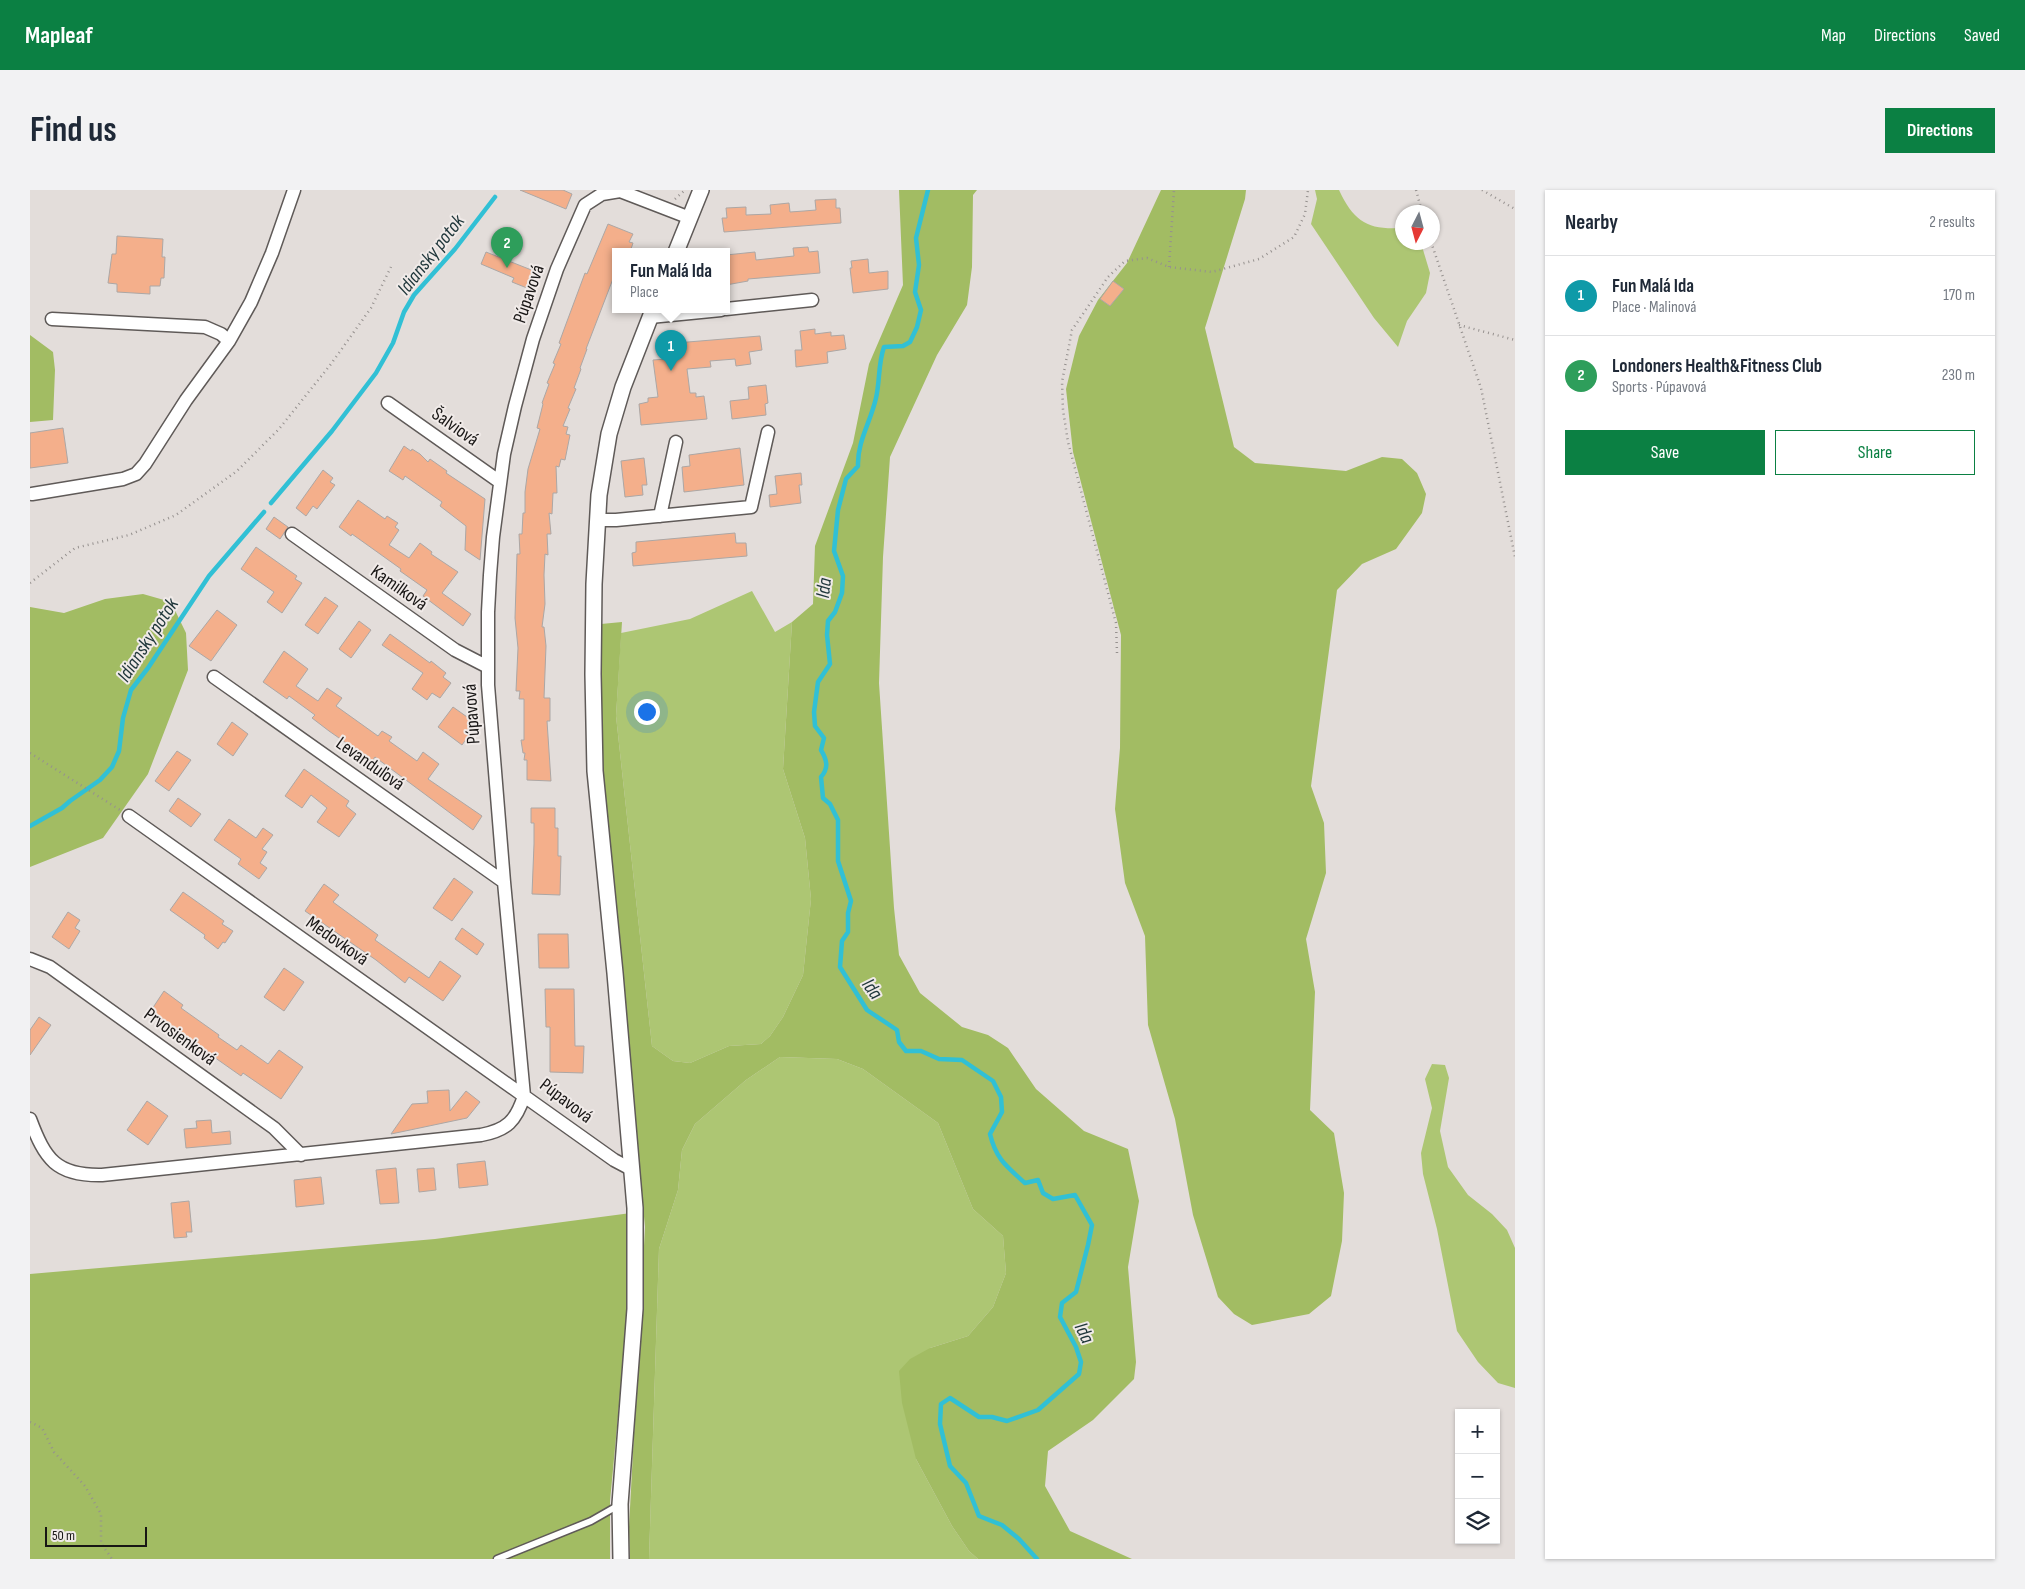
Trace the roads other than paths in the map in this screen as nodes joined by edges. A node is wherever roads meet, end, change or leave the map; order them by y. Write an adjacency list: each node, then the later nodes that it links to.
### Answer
1 (294, 190): 11 (street)
2 (701, 190): 4 (street)
3 (618, 191): 4 (street); 15 (street, Púpavová)
4 (690, 218): 5 (street)
5 (678, 248)
6 (812, 300): 7 (street)
7 (730, 309)
8 (668, 313): 9 (street)
9 (651, 314): 18 (street)
10 (52, 319): 11 (street)
11 (230, 341): 16 (street)
12 (388, 403): 15 (street, Šalviová)
13 (768, 432): 17 (street)
14 (676, 442): 17 (street)
15 (500, 482): 20 (street, Púpavová)
16 (32, 494)
17 (660, 516): 18 (street)
18 (597, 520): 28 (street)
19 (292, 534): 20 (street, Kamilková)
20 (488, 667): 23 (street, Púpavová)
21 (214, 677): 23 (street, Levanduľová)
22 (129, 816): 25 (street, Medovková)
23 (504, 882): 25 (street, Púpavová)
24 (30, 959): 27 (street, Prvosienková)
25 (524, 1096): 27 (street); 28 (street, Púpavová)
26 (30, 1119): 27 (street)
27 (301, 1155)
28 (631, 1169): 29 (street)
29 (620, 1504): 30 (lane); 31 (street)
30 (497, 1559)
31 (621, 1559)

